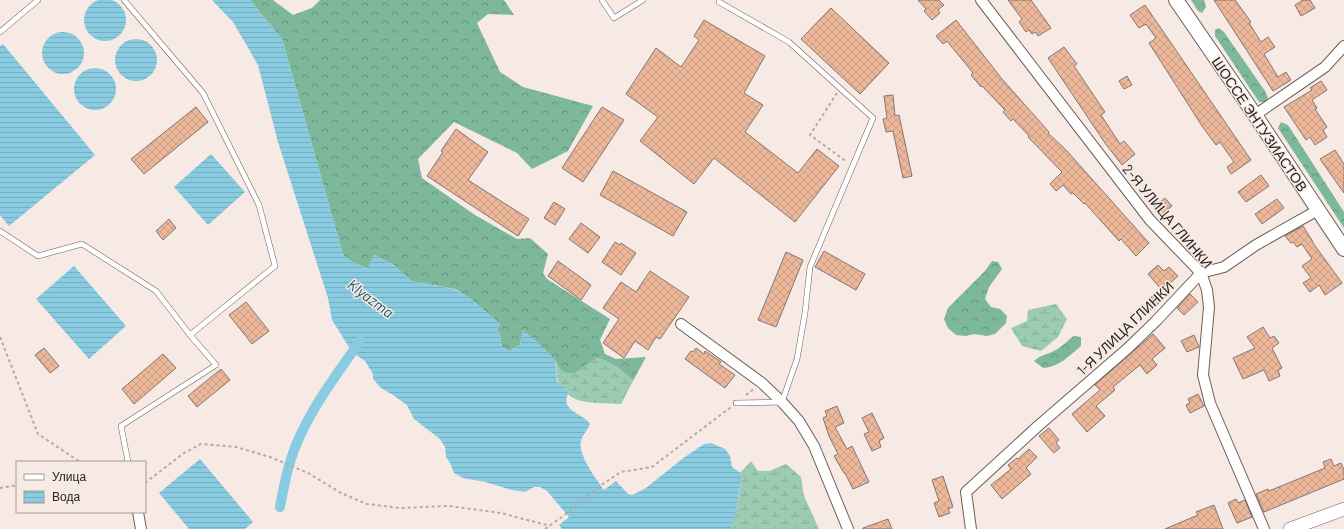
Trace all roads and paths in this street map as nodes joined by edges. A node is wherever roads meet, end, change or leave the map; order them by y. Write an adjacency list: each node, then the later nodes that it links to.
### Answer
1 (38, 0): 8 (lane)
2 (124, 0): 18 (lane)
3 (602, 0): 4 (lane)
4 (643, 0)
5 (981, 0): 16 (street, 2-Я УЛИЦА ГЛИНКИ)
6 (1176, 0): 11 (main road, ШОССЕ ЭНТУЗИАСТОВ)
7 (719, 2): 10 (lane)
8 (0, 32)
9 (1344, 46): 11 (street)
10 (840, 88): 12 (lane); 12 (path)
11 (1255, 115): 13 (main road, ШОССЕ ЭНТУЗИАСТОВ)
12 (853, 166): 21 (lane)
13 (1318, 210): 15 (main road, ШОССЕ ЭНТУЗИАСТОВ); 16 (street)
14 (0, 231): 18 (lane)
15 (1344, 249)
16 (1201, 273): 34 (street, 1-Я УЛИЦА ГЛИНКИ); 35 (street, 2-Я УЛИЦА ГЛИНКИ)
17 (682, 324): 20 (street)
18 (190, 335): 24 (lane)
19 (0, 336): 23 (path)
20 (762, 383): 21 (street); 22 (path)
21 (782, 402): 22 (lane); 33 (street)
22 (736, 403): 30 (path)
23 (78, 461)
24 (128, 461)
25 (146, 482): 30 (path)
26 (16, 485): 27 (path)
27 (0, 488)
28 (1344, 509): 36 (street)
29 (138, 513): 31 (street)
30 (550, 526): 32 (path)
31 (141, 529)
32 (545, 529)
33 (848, 529)
34 (971, 529)
35 (1264, 529)
36 (1290, 529)

